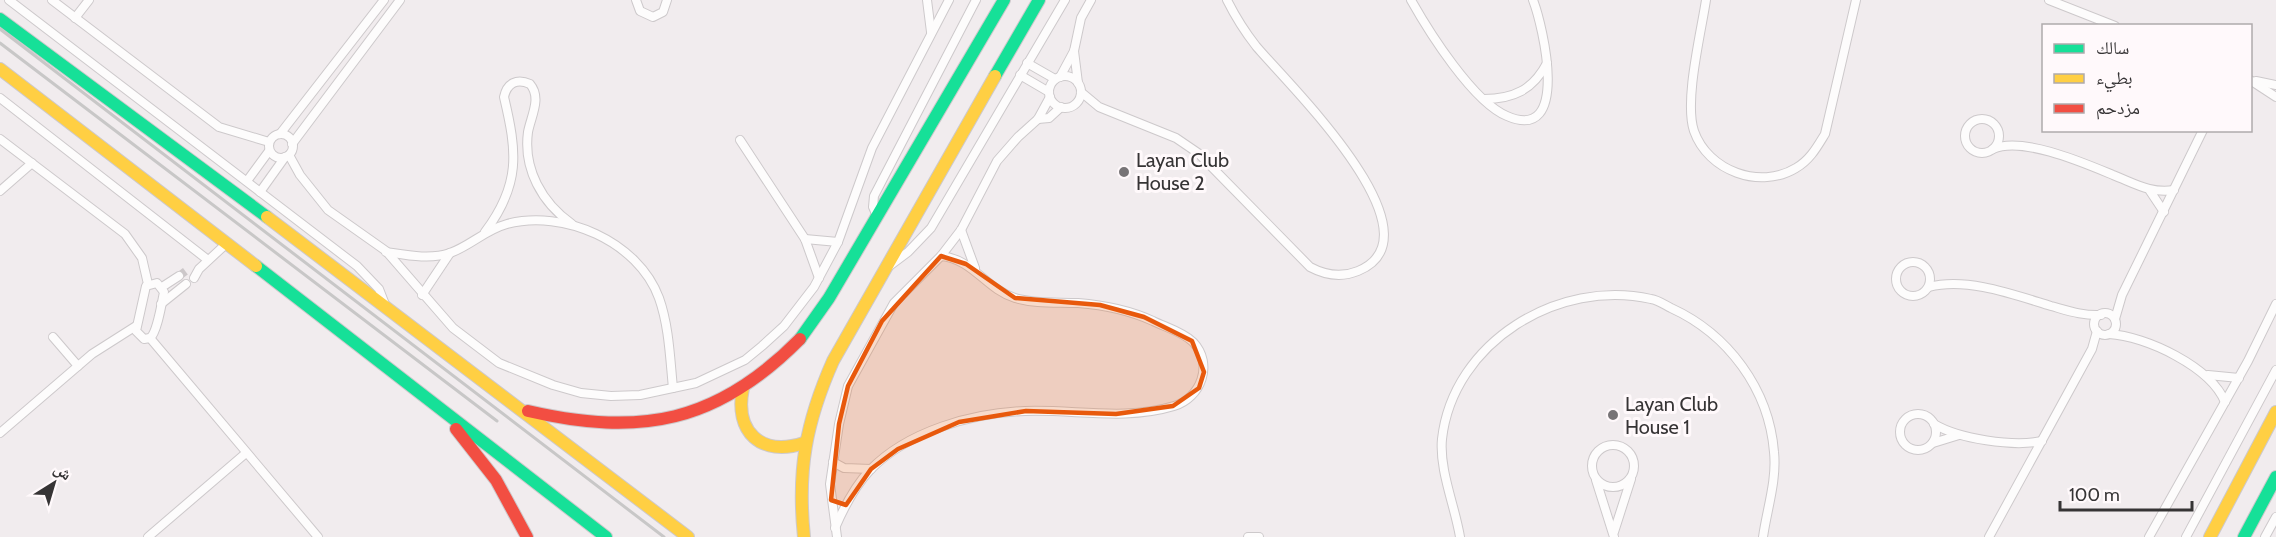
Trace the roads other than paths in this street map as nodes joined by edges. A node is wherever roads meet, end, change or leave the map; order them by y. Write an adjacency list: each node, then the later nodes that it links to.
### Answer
1 (9, 0): 55 (street)
2 (52, 0): 21 (street)
3 (89, 0): 21 (street)
4 (384, 0): 46 (street)
5 (400, 0): 49 (street)
6 (636, 0): 7 (street)
7 (667, 0)
8 (927, 0): 24 (street)
9 (949, 0): 24 (street)
10 (976, 0): 61 (street)
11 (1004, 0): 61 (main road)
12 (1039, 0): 73 (main road)
13 (1065, 0): 27 (street)
14 (1090, 0): 25 (street)
15 (1227, 0): 42 (street)
16 (1411, 0): 39 (street)
17 (1533, 0): 26 (street)
18 (1706, 0): 19 (street)
19 (1856, 0)
20 (2049, 0): 23 (street)
21 (75, 18): 51 (street)
22 (0, 19): 89 (main road)
23 (2110, 24)
24 (931, 35): 66 (street)
25 (1074, 51): 30 (street); 33 (street)
26 (1548, 60): 39 (street); 39 (street)
27 (1028, 63): 29 (street); 30 (street)
28 (0, 69): 67 (main road)
29 (1020, 75): 36 (street); 73 (street)
30 (1058, 78): 33 (street); 36 (street)
31 (2252, 80): 34 (street)
32 (2252, 81): 37 (street)
33 (1078, 82): 35 (street)
34 (2276, 85)
35 (1082, 92): 40 (street); 42 (street)
36 (1050, 94): 41 (street); 43 (street)
37 (2276, 97)
38 (0, 98): 71 (street)
39 (1484, 99)
40 (1074, 106): 41 (street); 42 (street)
41 (1061, 107): 43 (street)
42 (1099, 107)
43 (1038, 119): 63 (street)
44 (1997, 128): 50 (street); 52 (street); 52 (street)
45 (2202, 132): 56 (street)
46 (280, 134): 49 (street); 51 (street)
47 (0, 139): 54 (street)
48 (740, 140): 65 (street)
49 (292, 144): 53 (street)
50 (2019, 144): 52 (street); 58 (street)
51 (269, 146): 53 (street); 55 (street)
52 (1993, 149)
53 (287, 156): 59 (street); 68 (street)
54 (32, 163): 57 (street); 80 (street)
55 (247, 181): 59 (street)
56 (2174, 190): 58 (street); 60 (street)
57 (0, 191)
58 (2150, 191): 60 (street)
59 (260, 192): 89 (street)
60 (2164, 212): 86 (street)
61 (877, 216): 105 (main road)
62 (576, 226): 64 (street); 64 (street); 104 (street)
63 (961, 230): 70 (street); 76 (street)
64 (484, 232): 69 (street)
65 (805, 239): 66 (street); 79 (street)
66 (838, 242): 79 (street)
67 (226, 244): 71 (street); 108 (main road)
68 (386, 251): 69 (street); 85 (street)
69 (450, 253): 85 (street)
70 (941, 256): 76 (street); 118 (street)
71 (208, 260): 72 (street)
72 (199, 269): 74 (street); 78 (street)
73 (886, 269): 114 (main road)
74 (187, 270)
75 (1929, 271): 82 (street); 84 (street); 84 (street)
76 (978, 273): 120 (street)
77 (179, 276): 83 (street)
78 (194, 278)
79 (819, 278): 104 (street)
80 (148, 284): 83 (street); 93 (street)
81 (186, 284): 88 (street)
82 (1952, 284): 84 (street); 91 (street)
83 (162, 287): 88 (street)
84 (1929, 287)
85 (422, 295): 104 (street)
86 (2122, 296): 90 (street); 92 (street)
87 (2276, 304): 103 (street)
88 (160, 305): 97 (street)
89 (386, 307): 107 (main road)
90 (2102, 314): 91 (street); 92 (street); 94 (street)
91 (2080, 315): 94 (street)
92 (2115, 320): 95 (street); 98 (street)
93 (136, 326): 97 (street); 100 (street)
94 (2096, 330): 95 (street); 99 (street)
95 (2108, 335): 98 (street); 99 (street)
96 (53, 337): 100 (street)
97 (150, 338): 117 (street)
98 (2137, 339): 102 (street)
99 (2092, 349): 113 (street)
100 (78, 366): 111 (street)
101 (2276, 370): 143 (street)
102 (2205, 374): 103 (street); 106 (street)
103 (2239, 378): 106 (street)
104 (673, 388)
105 (743, 388): 107 (main road); 114 (main road)
106 (2225, 402): 142 (street)
107 (522, 409): 127 (main road)
108 (442, 412): 132 (main road); 133 (main road)
109 (2276, 412): 144 (main road)
110 (1934, 424): 112 (street); 115 (street); 115 (street)
111 (0, 433)
112 (1959, 435): 115 (street); 116 (street)
113 (2042, 441): 116 (street); 119 (street)
114 (804, 443): 136 (main road)
115 (1933, 443)
116 (2016, 443): 119 (street)
117 (246, 453): 130 (street); 131 (street)
118 (833, 462): 120 (street); 124 (street)
119 (2030, 463): 141 (street)
120 (871, 469): 125 (street)
121 (1595, 477): 123 (street); 123 (street); 129 (street)
122 (2276, 477): 145 (main road)
123 (1631, 479): 129 (street)
124 (831, 500): 125 (street); 128 (street)
125 (846, 505): 128 (street)
126 (2276, 517): 146 (street)
127 (671, 524): 134 (main road); 135 (main road)
128 (836, 532)
129 (1614, 534)
130 (148, 537)
131 (318, 537)
132 (526, 537)
133 (606, 537)
134 (672, 537)
135 (688, 537)
136 (804, 537)
137 (1248, 537): 138 (street)
138 (1259, 537)
139 (1460, 537): 140 (street)
140 (1762, 537)
141 (1989, 537)
142 (2149, 537)
143 (2186, 537)
144 (2210, 537)
145 (2244, 537)
146 (2265, 537)

